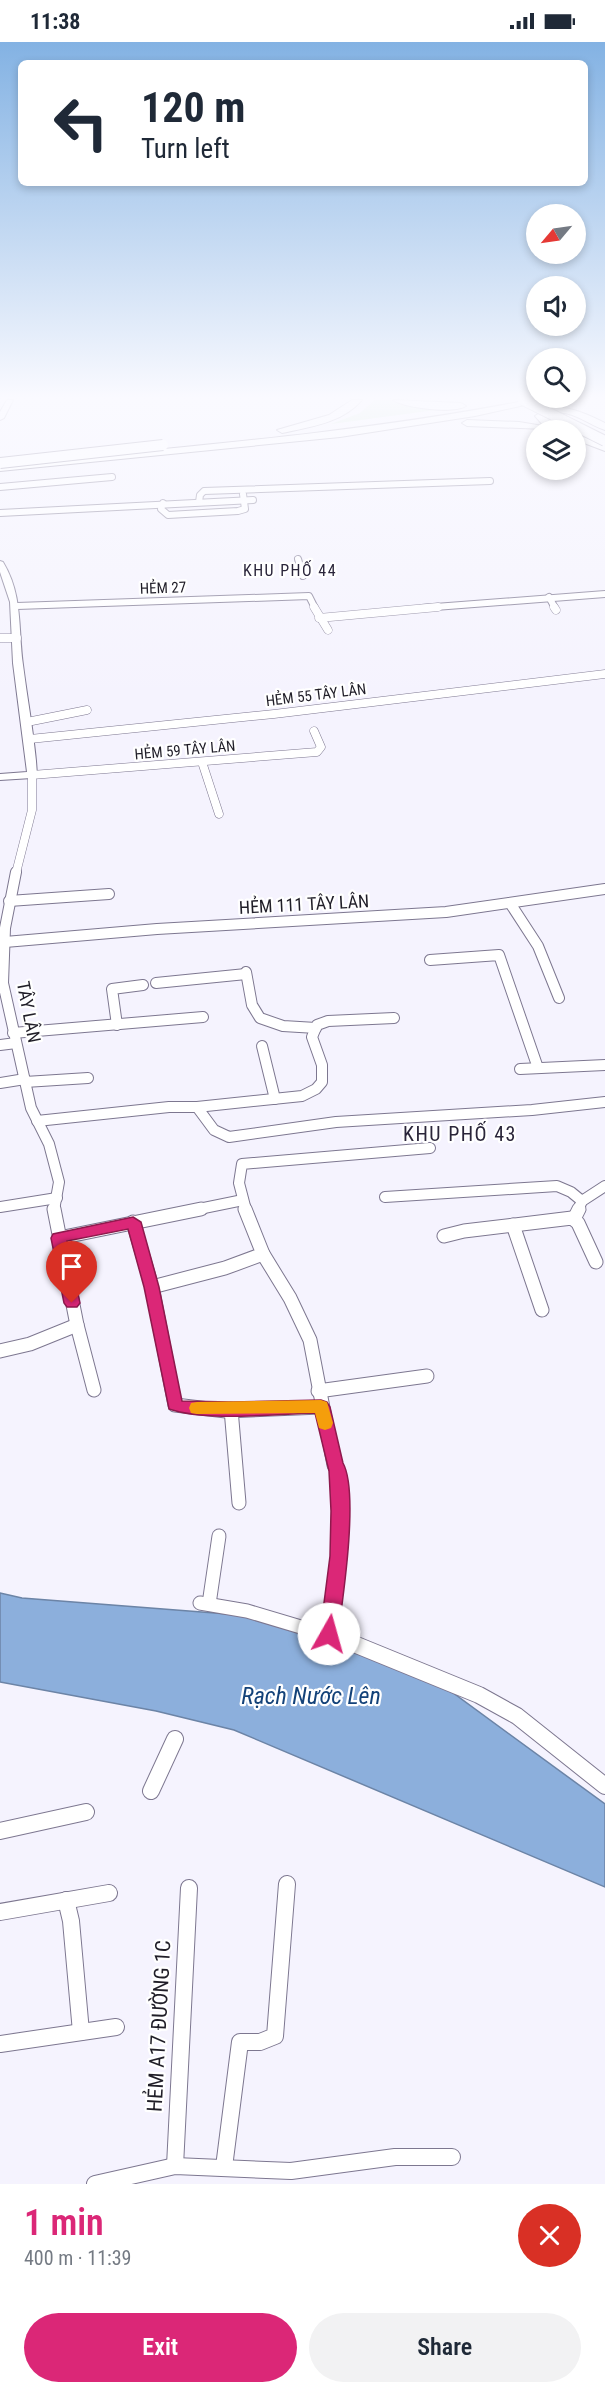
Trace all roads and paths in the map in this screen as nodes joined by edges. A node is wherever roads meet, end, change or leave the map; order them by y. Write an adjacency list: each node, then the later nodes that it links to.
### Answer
1 (232, 500): 2 (street); 4 (street)
2 (244, 500): 3 (street); 5 (street)
3 (253, 500)
4 (199, 502): 5 (street)
5 (163, 504): 6 (street)
6 (0, 513)
7 (298, 559): 9 (street)
8 (0, 564): 12 (street, TÂY LÂN)
9 (303, 576)
10 (605, 594): 11 (street)
11 (549, 597): 13 (street); 14 (street)
12 (17, 606): 14 (street, HẺM 27); 17 (street, TÂY LÂN)
13 (556, 610)
14 (319, 618): 15 (street)
15 (328, 630)
16 (0, 638): 17 (street)
17 (17, 638): 20 (street, TÂY LÂN)
18 (605, 674): 22 (street, HẺM 55 TÂY LÂN)
19 (87, 711): 20 (street)
20 (27, 722): 22 (street, TÂY LÂN)
21 (314, 731): 23 (street, HẺM 59 TÂY LÂN)
22 (30, 739): 24 (street, TÂY LÂN)
23 (202, 762): 24 (street, HẺM 59 TÂY LÂN); 26 (street)
24 (32, 775): 25 (street); 29 (street, TÂY LÂN)
25 (0, 777)
26 (219, 814)
27 (605, 889): 30 (street, HẺM 111 TÂY LÂN)
28 (109, 894): 29 (street)
29 (9, 901): 31 (street, TÂY LÂN)
30 (510, 903): 31 (street, HẺM 111 TÂY LÂN); 36 (street)
31 (5, 942): 33 (street, TÂY LÂN)
32 (430, 960): 46 (street)
33 (2, 983): 37 (street, TÂY LÂN)
34 (156, 983): 41 (street)
35 (144, 985): 40 (street)
36 (559, 998)
37 (5, 1017): 42 (street, TÂY LÂN)
38 (203, 1017): 40 (street)
39 (394, 1018): 41 (street)
40 (117, 1025): 42 (street)
41 (316, 1028): 51 (street)
42 (14, 1038): 43 (street); 49 (street, TÂY LÂN)
43 (0, 1045)
44 (262, 1046): 51 (street)
45 (605, 1065): 46 (street)
46 (538, 1068): 47 (street)
47 (520, 1069)
48 (88, 1078): 49 (street)
49 (25, 1081): 50 (street); 54 (street, TÂY LÂN)
50 (0, 1083)
51 (275, 1099): 53 (street)
52 (605, 1102): 53 (street)
53 (197, 1107): 54 (street)
54 (37, 1120): 58 (street, TÂY LÂN)
55 (430, 1148): 59 (street)
56 (605, 1186): 60 (street)
57 (385, 1197): 60 (street)
58 (57, 1198): 61 (street); 66 (street, TÂY LÂN)
59 (243, 1200): 63 (street); 67 (street)
60 (582, 1201): 62 (street)
61 (0, 1208)
62 (574, 1219): 64 (street); 68 (street)
63 (133, 1222): 66 (street); 69 (street)
64 (513, 1225): 65 (street); 70 (street)
65 (444, 1236)
66 (59, 1238): 71 (street, TÂY LÂN)
67 (263, 1254): 69 (street); 75 (street)
68 (596, 1262)
69 (152, 1287): 77 (street)
70 (542, 1310)
71 (77, 1325): 72 (street); 74 (street, TÂY LÂN)
72 (0, 1351)
73 (427, 1376): 75 (street)
74 (94, 1390)
75 (318, 1391): 76 (street)
76 (321, 1407): 77 (street); 80 (street)
77 (231, 1409): 78 (street)
78 (239, 1503)
79 (219, 1536): 80 (street)
80 (329, 1634): 82 (street)
81 (175, 1739): 83 (street)
82 (605, 1786)
83 (151, 1791)
84 (86, 1812): 85 (street)
85 (0, 1831)
86 (288, 1884): 96 (street)
87 (189, 1888): 95 (street, HẺM A17 ĐƯỜNG 1C)
88 (109, 1893): 89 (street)
89 (66, 1900): 90 (street); 92 (street)
90 (0, 1912)
91 (116, 2027): 92 (street)
92 (81, 2032): 93 (street)
93 (0, 2044)
94 (452, 2157): 96 (street)
95 (175, 2166): 96 (street); 97 (street)
96 (224, 2167)
97 (107, 2183)

